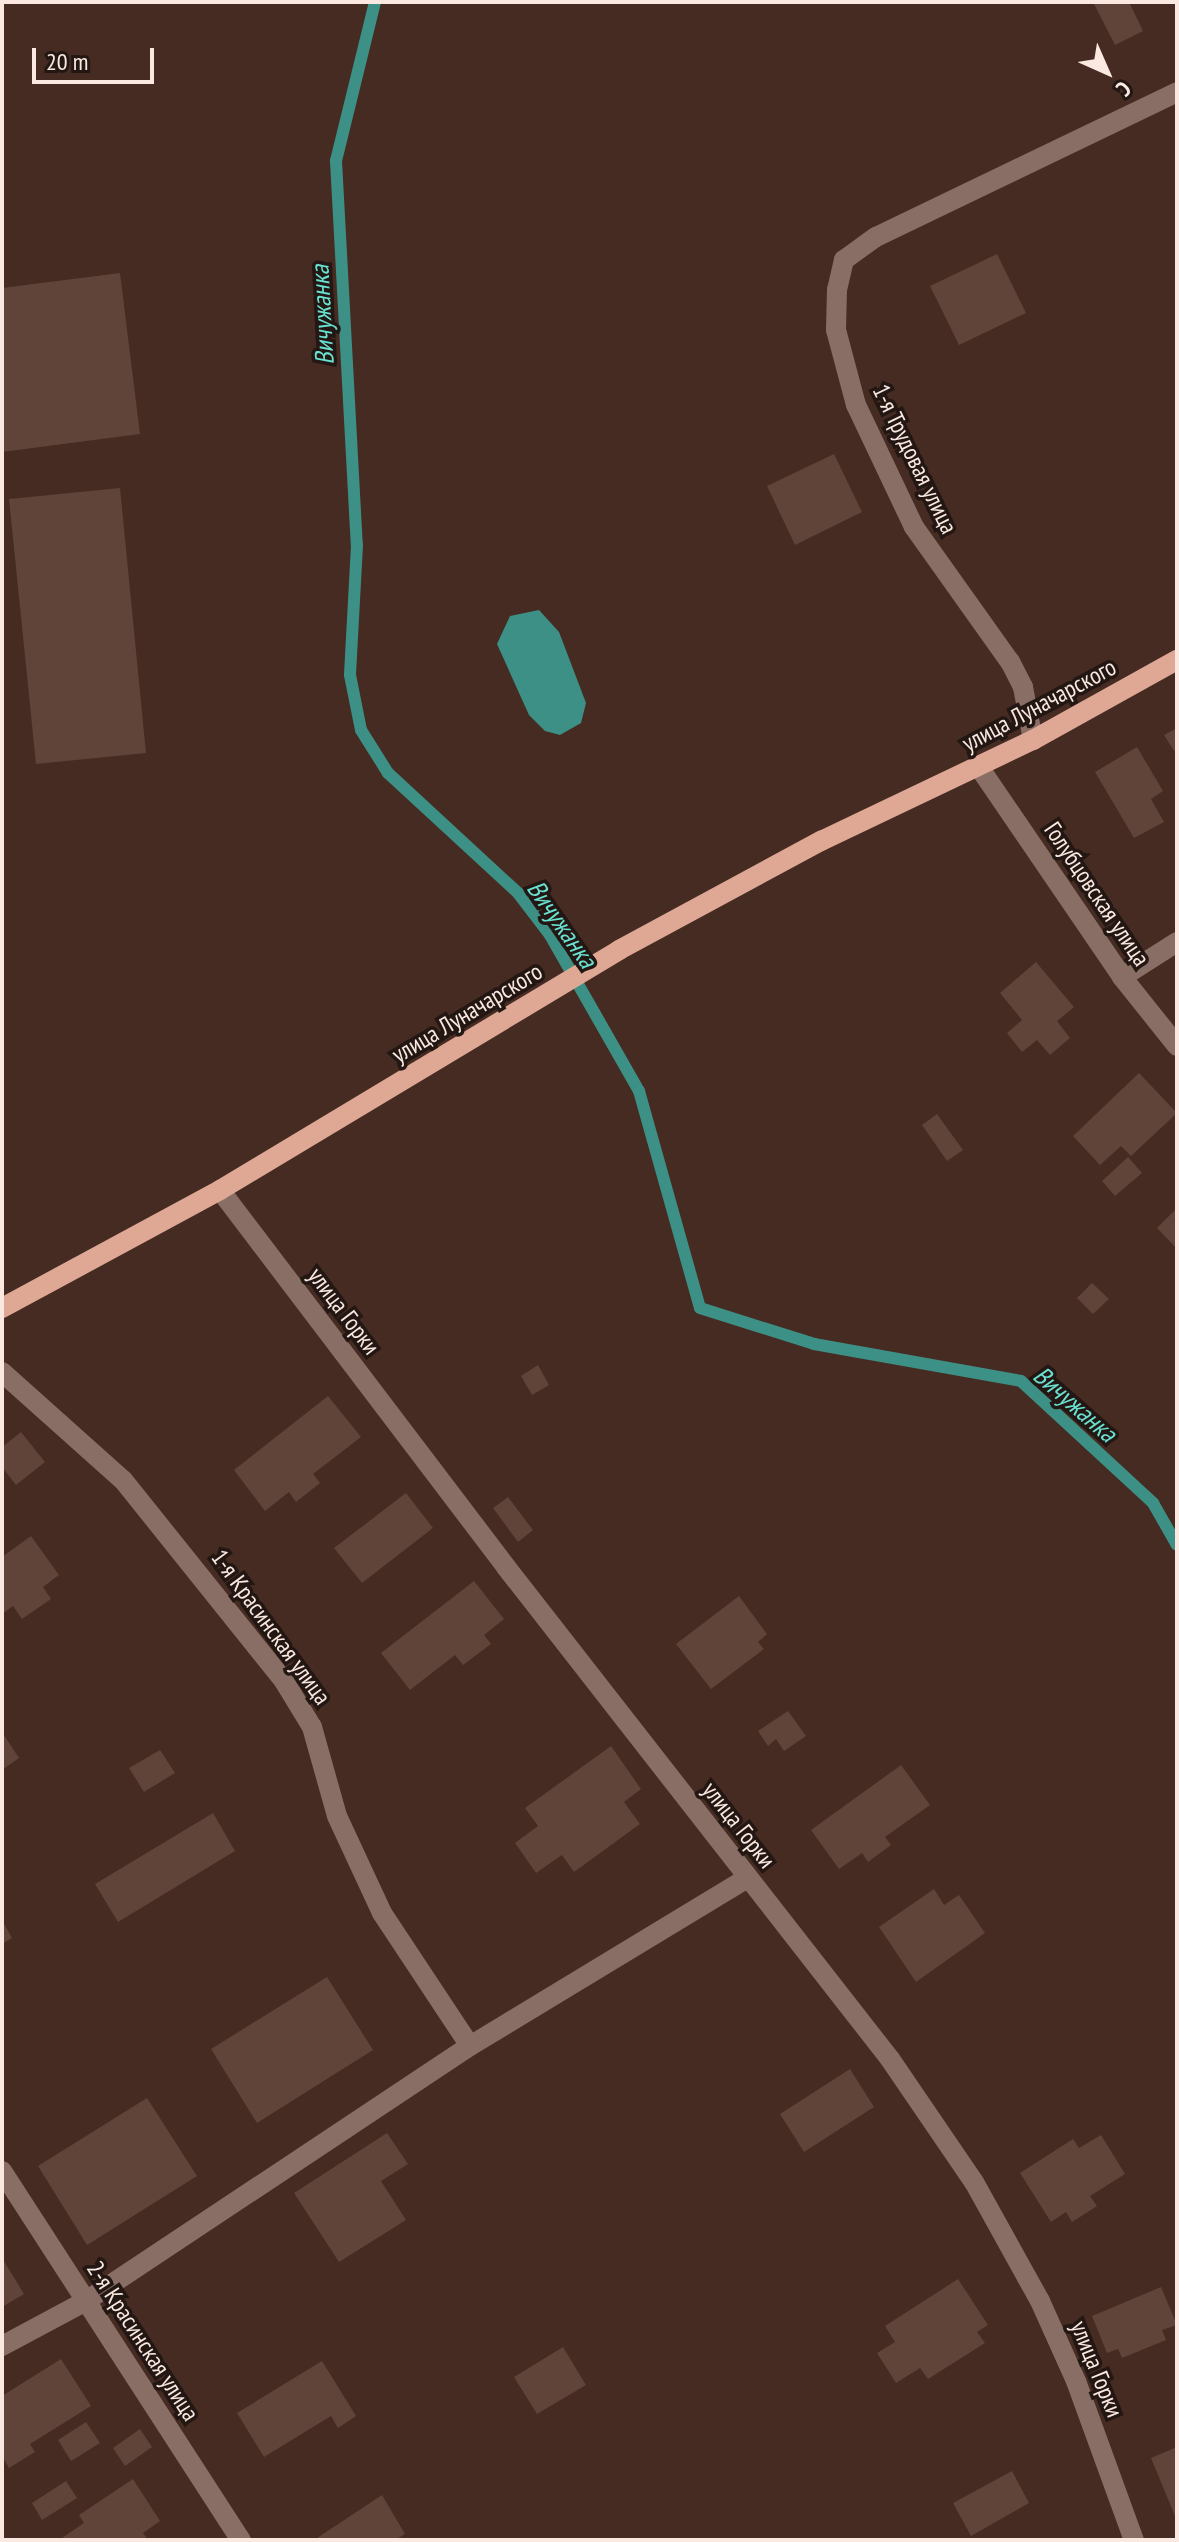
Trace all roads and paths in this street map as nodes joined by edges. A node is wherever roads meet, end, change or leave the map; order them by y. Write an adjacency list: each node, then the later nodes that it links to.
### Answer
1 (1177, 92): 3 (street, 1-я Трудовая улица)
2 (1177, 660): 3 (main road, улица Луначарского)
3 (1033, 740): 4 (main road, улица Луначарского)
4 (979, 767): 6 (street, Голубцовская улица); 8 (main road, улица Луначарского)
5 (1177, 942): 6 (street)
6 (1122, 977): 7 (street, Голубцовская улица)
7 (1177, 1046)
8 (220, 1190): 9 (main road, улица Луначарского); 11 (street, улица Горки)
9 (2, 1308)
10 (2, 1372): 12 (street, 1-я Красинская улица)
11 (747, 1878): 12 (street); 17 (street, улица Горки)
12 (470, 2046): 14 (street)
13 (2, 2171): 14 (street, 2-я Красинская улица)
14 (86, 2301): 15 (street); 16 (street, 2-я Красинская улица)
15 (2, 2346)
16 (241, 2540)
17 (1134, 2540)

